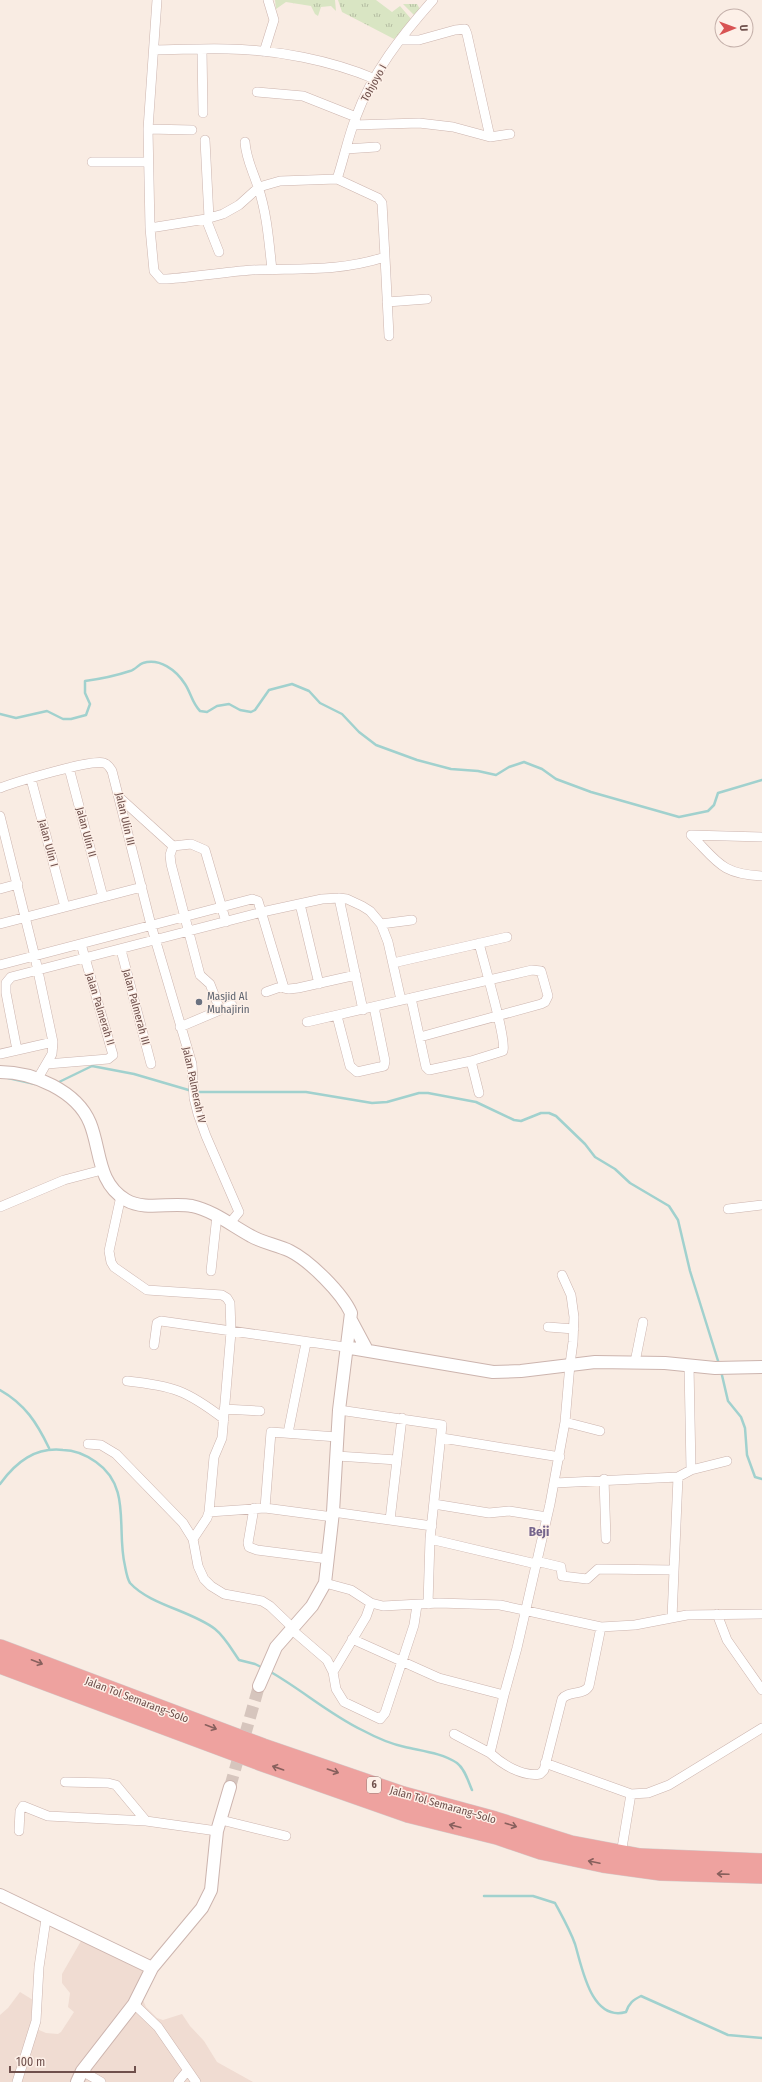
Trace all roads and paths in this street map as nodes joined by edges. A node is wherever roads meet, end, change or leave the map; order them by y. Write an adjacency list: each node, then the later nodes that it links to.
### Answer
1 (157, 0): 6 (street)
2 (268, 0): 8 (street)
3 (433, 0): 4 (street, Tohjoyo I)
4 (425, 4): 5 (street, Tohjoyo I)
5 (400, 40): 9 (street, Tohjoyo I); 16 (street)
6 (154, 50): 7 (street); 13 (street)
7 (202, 50): 8 (street); 11 (street)
8 (264, 52): 9 (street)
9 (375, 78): 12 (street, Tohjoyo I)
10 (257, 92): 12 (street)
11 (203, 113)
12 (355, 121): 16 (street); 20 (street, Tohjoyo I)
13 (148, 129): 14 (street); 22 (street)
14 (192, 130)
15 (510, 134): 16 (street)
16 (490, 137)
17 (206, 140): 25 (street)
18 (245, 142): 24 (street)
19 (376, 146): 20 (street)
20 (346, 149): 23 (street, Tohjoyo I)
21 (92, 162): 22 (street)
22 (148, 162): 26 (street)
23 (337, 179): 24 (street); 28 (street)
24 (259, 187): 25 (street); 29 (street)
25 (208, 219): 26 (street); 27 (street)
26 (150, 228): 29 (street)
27 (219, 252)
28 (385, 257): 29 (street); 31 (street)
29 (272, 270)
30 (427, 298): 31 (street)
31 (387, 302): 32 (street)
32 (389, 336)
33 (69, 768): 34 (street); 36 (street, Jalan Ulin III); 44 (street, Jalan Ulin II)
34 (31, 778): 35 (street); 48 (street, Jalan Ulin I)
35 (0, 788)
36 (120, 798): 39 (street); 42 (street, Jalan Ulin III)
37 (0, 816): 41 (street)
38 (762, 837): 40 (street)
39 (173, 846): 47 (street); 50 (street)
40 (762, 876)
41 (18, 884): 43 (street); 51 (street)
42 (142, 887): 44 (street); 56 (street, Jalan Ulin III)
43 (0, 889)
44 (103, 897): 48 (street)
45 (339, 898): 46 (street); 55 (street); 68 (street)
46 (300, 904): 49 (street); 70 (street)
47 (221, 906): 49 (street); 50 (street); 53 (street)
48 (65, 907): 51 (street)
49 (262, 912): 53 (street); 71 (street)
50 (185, 916): 56 (street); 57 (street)
51 (25, 918): 54 (street); 63 (street)
52 (412, 920): 55 (street)
53 (226, 922): 57 (street)
54 (0, 924)
55 (381, 924): 65 (street)
56 (151, 925): 59 (street, Jalan Palmerah IV); 61 (street)
57 (189, 932): 59 (street); 77 (street)
58 (507, 936): 60 (street)
59 (156, 941): 62 (street); 82 (street, Jalan Palmerah IV)
60 (479, 943): 65 (street); 69 (street)
61 (81, 944): 63 (street); 64 (street, Jalan Palmerah II)
62 (121, 950): 64 (street); 89 (street, Jalan Palmerah III)
63 (35, 957): 66 (street); 67 (street)
64 (85, 958): 67 (street); 88 (street, Jalan Palmerah II)
65 (393, 963): 74 (street)
66 (0, 965)
67 (38, 970): 84 (street); 85 (street)
68 (356, 974): 70 (street); 78 (street)
69 (488, 980): 73 (street); 80 (street); 80 (street)
70 (319, 984): 71 (street)
71 (283, 986): 72 (street)
72 (266, 992)
73 (411, 998): 74 (street); 83 (street)
74 (401, 1000): 76 (street)
75 (232, 1005): 77 (street)
76 (374, 1007): 78 (street); 79 (street)
77 (220, 1010): 82 (street)
78 (364, 1010): 79 (street)
79 (337, 1016): 81 (street)
80 (498, 1018): 83 (street); 87 (street)
81 (307, 1022)
82 (180, 1028): 99 (street, Jalan Palmerah IV)
83 (420, 1037): 87 (street)
84 (52, 1042): 85 (street); 88 (street)
85 (17, 1050): 86 (street)
86 (0, 1054)
87 (472, 1062): 92 (street)
88 (47, 1064): 91 (street)
89 (151, 1064)
90 (0, 1072): 91 (street)
91 (43, 1081): 93 (street)
92 (479, 1092)
93 (102, 1170): 94 (street); 96 (street)
94 (121, 1196): 98 (street); 106 (street)
95 (762, 1205): 97 (street)
96 (0, 1207)
97 (728, 1209)
98 (217, 1215): 99 (street); 100 (street)
99 (230, 1223): 102 (street)
100 (211, 1271)
101 (562, 1275): 105 (street)
102 (351, 1320): 109 (street); 110 (street)
103 (643, 1322): 111 (street)
104 (548, 1327): 105 (street)
105 (574, 1329): 112 (street)
106 (231, 1332): 107 (street); 108 (street); 116 (street)
107 (306, 1343): 109 (street); 123 (street)
108 (154, 1345)
109 (345, 1347): 110 (street); 118 (street)
110 (367, 1350): 112 (street)
111 (635, 1362): 112 (street); 113 (street)
112 (570, 1364): 121 (street)
113 (689, 1365): 114 (street); 131 (street)
114 (762, 1367)
115 (127, 1381): 119 (street)
116 (224, 1409): 117 (street); 119 (street)
117 (260, 1410)
118 (339, 1410): 120 (street); 124 (street)
119 (224, 1418): 138 (street)
120 (402, 1418): 125 (street); 129 (street)
121 (565, 1422): 122 (street); 128 (street)
122 (600, 1431)
123 (288, 1433): 124 (street); 137 (street)
124 (337, 1437): 127 (street)
125 (442, 1438): 128 (street); 135 (street)
126 (88, 1444): 143 (street)
127 (337, 1456): 129 (street); 139 (street)
128 (560, 1457): 134 (street)
129 (397, 1460): 141 (street)
130 (727, 1461): 131 (street)
131 (691, 1470): 132 (street)
132 (678, 1477): 133 (street); 148 (street)
133 (604, 1480): 134 (street); 145 (street)
134 (555, 1483): 140 (street)
135 (434, 1504): 140 (street); 142 (street)
136 (254, 1508): 137 (street); 138 (street); 146 (street)
137 (265, 1508): 139 (street)
138 (209, 1512): 143 (street)
139 (333, 1515): 141 (street); 146 (street)
140 (547, 1517): 147 (street)
141 (390, 1520): 142 (street)
142 (432, 1526): 144 (street)
143 (193, 1539): 158 (street)
144 (430, 1539): 147 (street); 151 (street)
145 (606, 1539)
146 (328, 1559): 149 (street)
147 (536, 1562): 148 (street); 153 (street)
148 (674, 1570): 156 (street)
149 (326, 1583): 150 (street); 158 (street)
150 (371, 1603): 152 (street); 159 (street)
151 (428, 1604): 152 (street); 153 (street)
152 (417, 1605): 161 (street)
153 (525, 1612): 157 (street); 166 (street)
154 (717, 1614): 155 (street); 156 (street); 165 (street)
155 (762, 1614)
156 (672, 1618): 157 (street)
157 (601, 1627): 170 (street)
158 (291, 1628): 163 (street); 164 (street)
159 (352, 1639): 161 (street); 163 (street)
160 (0, 1648): 178 (highway, Jalan Tol Semarang–Solo / 6, one-way to 178)
161 (402, 1662): 163 (street); 166 (street)
162 (0, 1665): 180 (highway, Jalan Tol Semarang–Solo / 6, one-way to 162)
163 (333, 1672)
164 (259, 1686)
165 (762, 1690)
166 (504, 1696): 169 (street)
167 (762, 1728): 173 (street)
168 (454, 1734): 169 (street)
169 (490, 1753): 170 (street)
170 (545, 1763): 173 (street)
171 (65, 1782): 174 (street)
172 (230, 1787): 175 (street)
173 (631, 1794): 178 (street)
174 (146, 1821): 175 (street); 176 (street)
175 (219, 1825): 177 (street); 183 (street)
176 (19, 1831)
177 (286, 1836)
178 (621, 1854): 179 (highway, Jalan Tol Semarang–Solo / 6)
179 (762, 1862)
180 (762, 1876)
181 (0, 1895): 182 (street)
182 (46, 1919): 183 (street); 187 (street)
183 (152, 1968): 184 (street)
184 (134, 2004): 185 (street); 186 (street)
185 (187, 2071): 189 (street); 190 (street)
186 (80, 2077): 188 (street)
187 (17, 2082)
188 (101, 2082)
189 (178, 2082)
190 (196, 2082)

